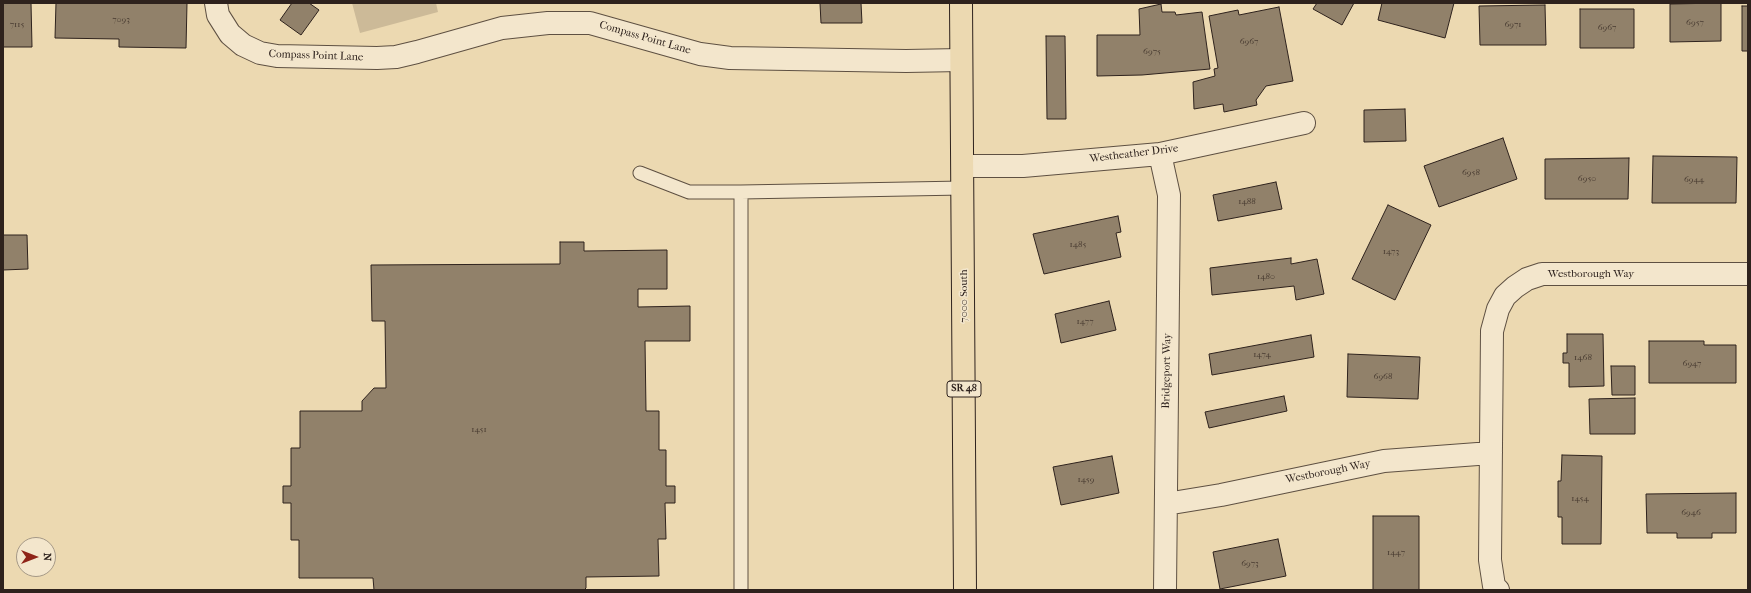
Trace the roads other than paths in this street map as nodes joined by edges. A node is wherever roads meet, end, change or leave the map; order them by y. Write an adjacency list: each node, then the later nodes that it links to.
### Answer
1 (216, 3): 3 (street, Compass Point Lane)
2 (960, 3): 3 (main road, 7000 South / SR 48)
3 (961, 60): 6 (main road, 7000 South / SR 48)
4 (1304, 124): 5 (street, Westheather Drive)
5 (1160, 154): 6 (street, Westheather Drive); 12 (street, Bridgeport Way)
6 (963, 166): 8 (main road, 7000 South / SR 48)
7 (640, 173): 9 (lane)
8 (963, 188): 9 (lane); 14 (main road, 7000 South / SR 48)
9 (742, 192): 13 (lane)
10 (1748, 274): 11 (street, Westborough Way)
11 (1491, 453): 12 (street, Westborough Way); 16 (street, Westborough Way)
12 (1166, 504): 15 (street, Bridgeport Way)
13 (741, 590)
14 (965, 590)
15 (1165, 590)
16 (1498, 590)

